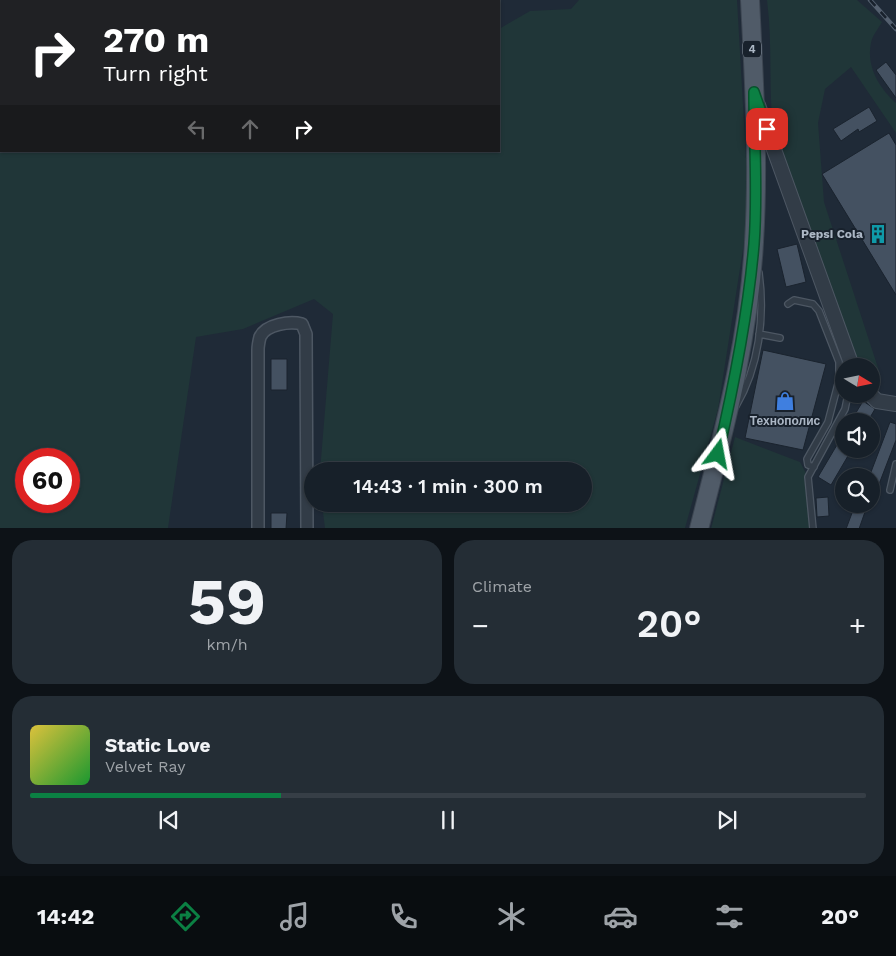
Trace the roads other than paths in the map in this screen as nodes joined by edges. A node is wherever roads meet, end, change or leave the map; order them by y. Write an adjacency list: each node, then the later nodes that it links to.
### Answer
1 (750, 3): 2 (main road, 4)
2 (754, 92): 3 (main road, 4); 8 (street)
3 (755, 213): 4 (main road, 4); 18 (main road, 4)
4 (754, 243): 6 (lane); 12 (main road, 4)
5 (788, 304): 14 (lane)
6 (759, 334): 7 (lane); 12 (lane)
7 (780, 338)
8 (849, 358)
9 (880, 401): 11 (street)
10 (846, 403): 14 (lane)
11 (896, 404)
12 (725, 425): 19 (main road, 4)
13 (896, 464): 15 (lane)
14 (814, 467): 20 (lane)
15 (890, 490)
16 (258, 528): 17 (street)
17 (307, 528)
18 (694, 528)
19 (699, 528)
20 (813, 528)

